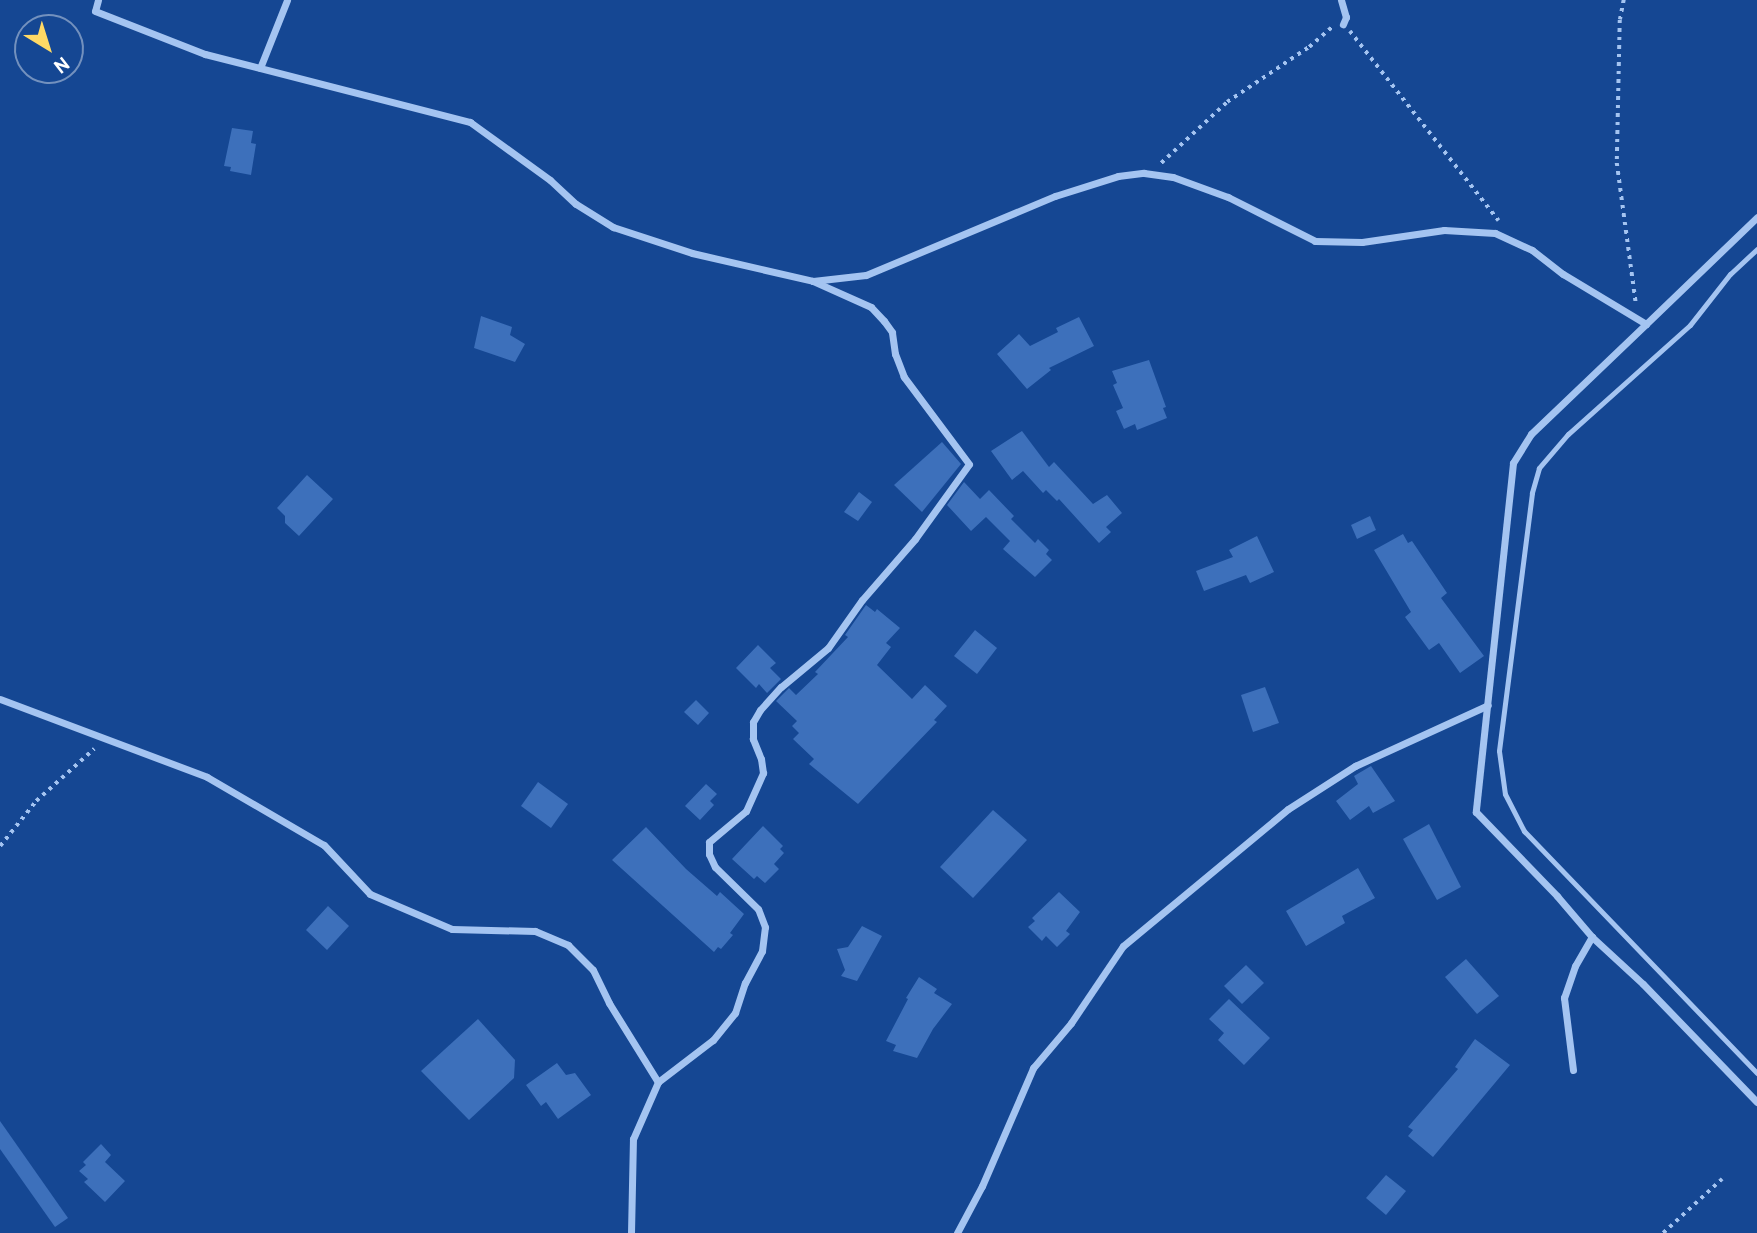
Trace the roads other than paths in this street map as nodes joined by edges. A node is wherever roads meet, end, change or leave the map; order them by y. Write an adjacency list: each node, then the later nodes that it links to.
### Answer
1 (98, 0): 5 (street)
2 (287, 0): 5 (street)
3 (1341, 0): 4 (street)
4 (1343, 24)
5 (260, 68): 8 (street)
6 (1757, 217): 9 (street)
7 (1757, 249): 14 (lane)
8 (813, 281): 9 (street); 15 (street)
9 (1646, 324): 11 (street)
10 (0, 699): 15 (street)
11 (1488, 705): 12 (street); 18 (street)
12 (1592, 937): 13 (street); 16 (street)
13 (1573, 1070)
14 (1757, 1073)
15 (658, 1082): 17 (street)
16 (1757, 1102)
17 (631, 1233)
18 (957, 1233)

